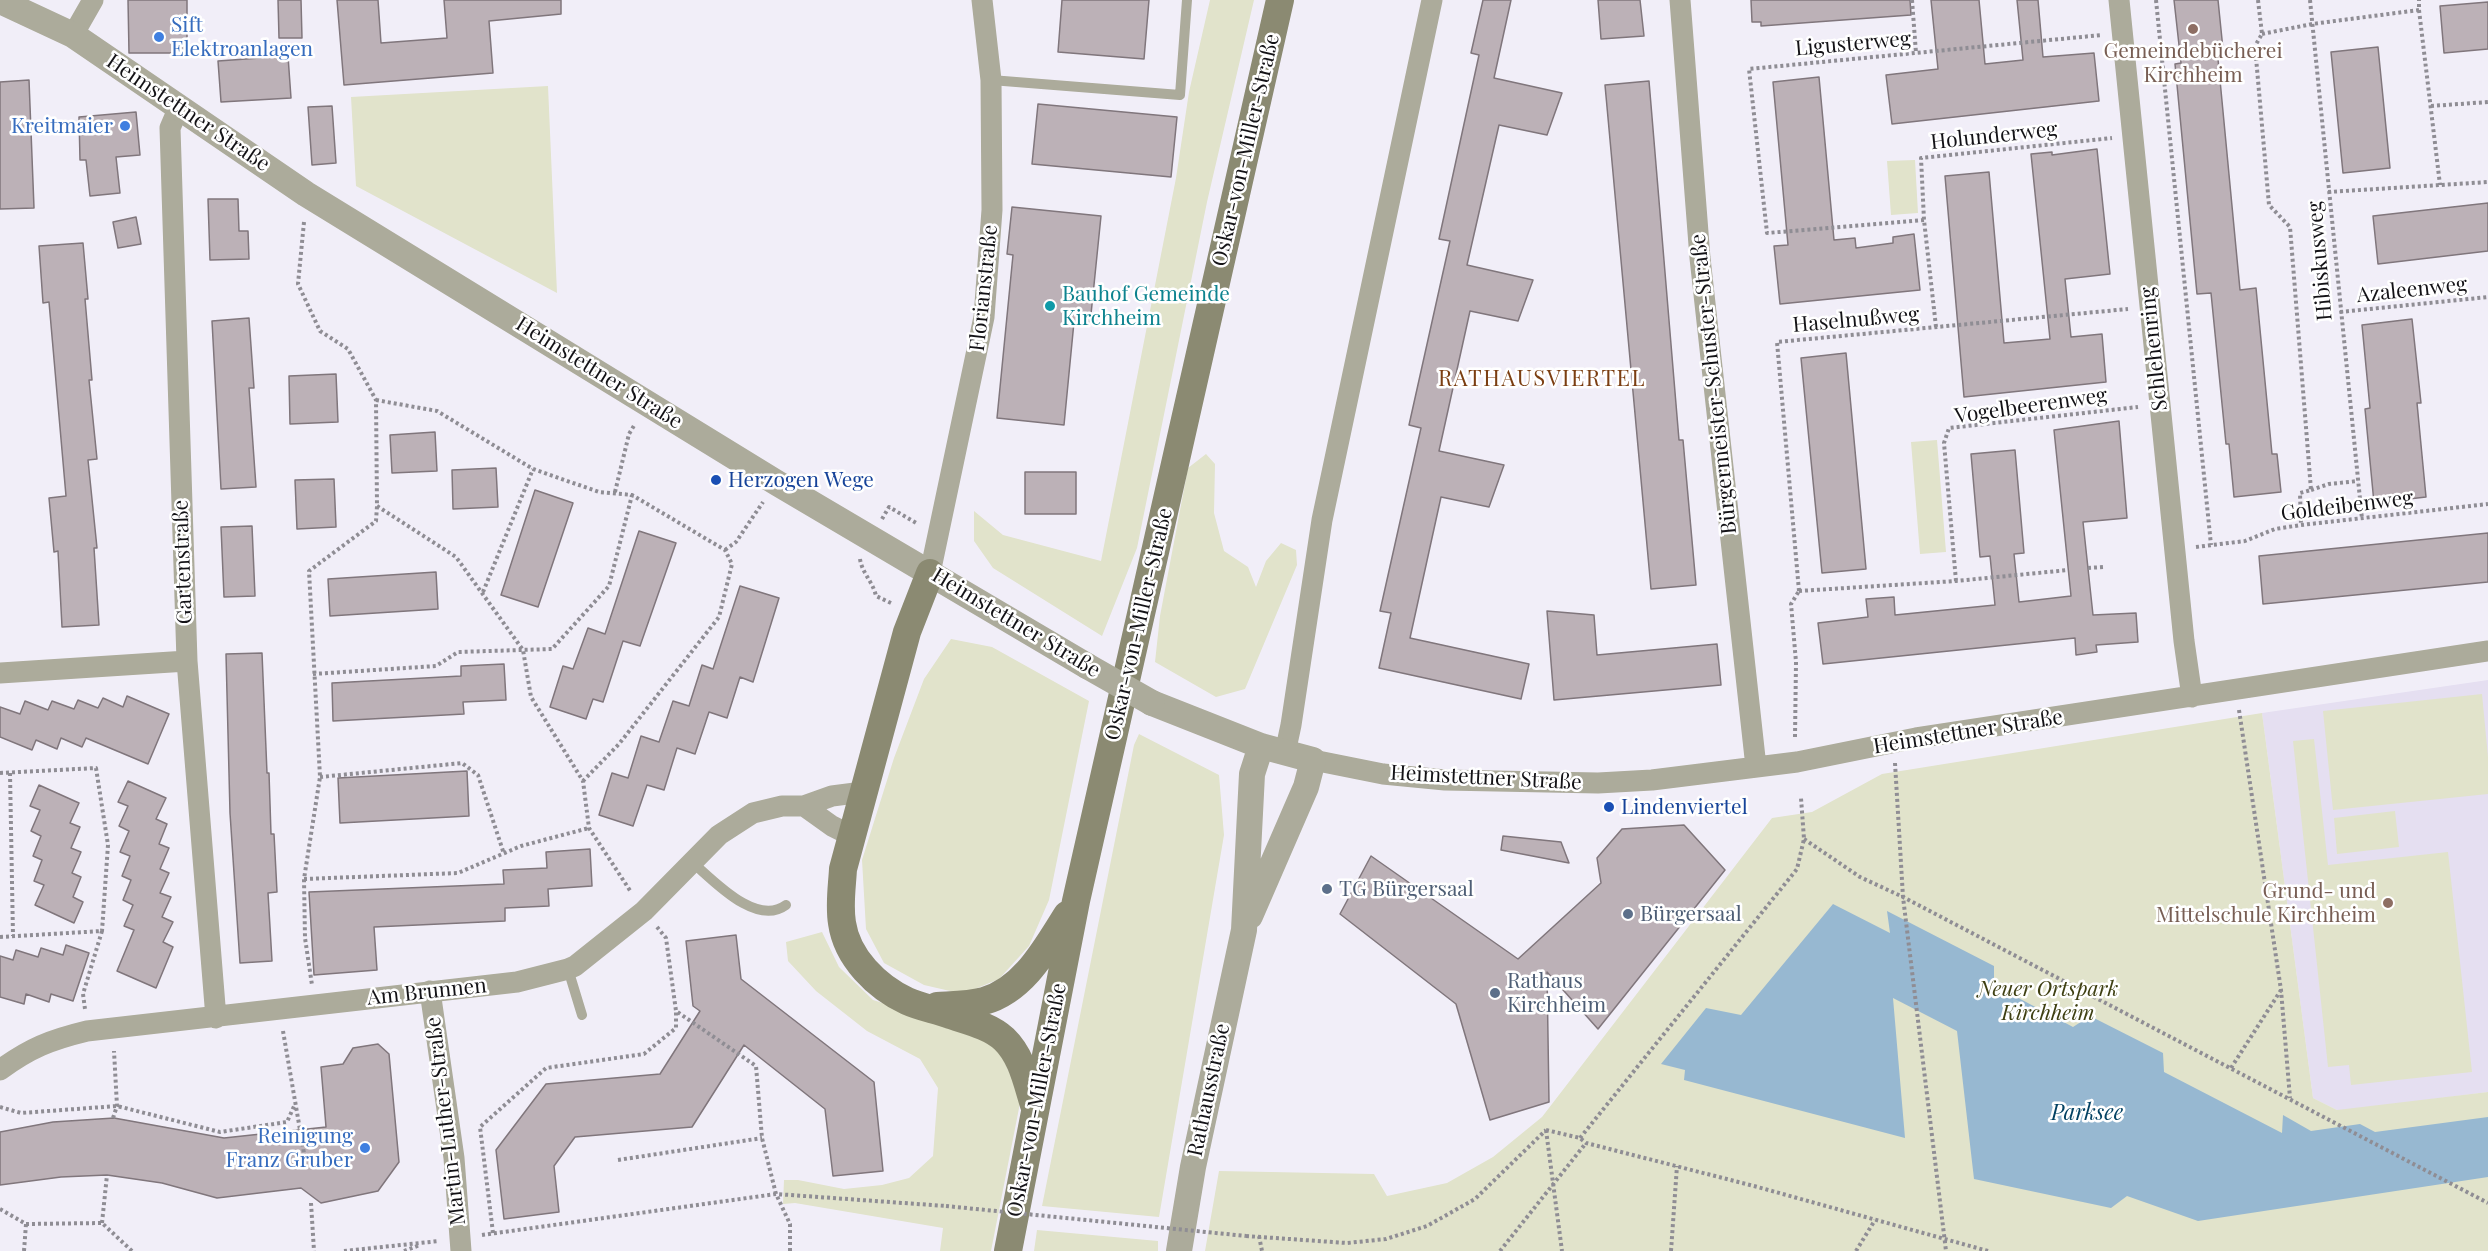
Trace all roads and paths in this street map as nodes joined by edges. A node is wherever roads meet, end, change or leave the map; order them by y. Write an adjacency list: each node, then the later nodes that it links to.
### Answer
1 (93, 0): 18 (street)
2 (982, 0): 21 (street, Florianstraße)
3 (1187, 0): 21 (lane)
4 (1280, 0): 86 (main road, Oskar-von-Miller-Straße)
5 (1432, 0): 68 (street)
6 (1680, 0): 71 (street, Bürgermeister-Schuster-Straße)
7 (1912, 0): 20 (path)
8 (2119, 0): 17 (street, Schlehenring)
9 (2156, 0): 49 (path, Goldeibenweg)
10 (2258, 0): 19 (path)
11 (2310, 0): 16 (path, Hibiskusweg)
12 (2419, 0): 15 (path)
13 (0, 1): 14 (street, Heimstettner Straße)
14 (27, 6): 18 (street, Heimstettner Straße)
15 (2419, 10): 16 (path); 23 (path)
16 (2312, 24): 19 (path); 28 (path, Hibiskusweg)
17 (2122, 33): 20 (path, Ligusterweg); 25 (street, Schlehenring)
18 (73, 34): 24 (street, Heimstettner Straße)
19 (2262, 34): 40 (path)
20 (1916, 53): 30 (path, Ligusterweg)
21 (991, 80): 55 (street, Florianstraße)
22 (2488, 102): 23 (path)
23 (2431, 106): 27 (path)
24 (179, 107): 29 (street, Heimstettner Straße); 62 (street, Gartenstraße)
25 (2133, 136): 30 (path, Holunderweg); 32 (street, Schlehenring)
26 (2488, 182): 27 (path)
27 (2440, 185): 28 (path)
28 (2328, 192): 33 (path, Hibiskusweg)
29 (306, 194): 35 (path); 55 (street, Heimstettner Straße)
30 (1924, 220): 34 (path, Holunderweg)
31 (2488, 297): 33 (path, Azaleenweg)
32 (2150, 306): 34 (path, Haselnußweg); 36 (street, Schlehenring)
33 (2340, 312): 39 (path, Hibiskusweg)
34 (1936, 327): 57 (path, Haselnußweg)
35 (376, 400): 38 (path); 44 (path)
36 (2160, 404): 56 (path, Vogelbeerenweg); 66 (street, Schlehenring)
37 (629, 434): 41 (path)
38 (533, 469): 41 (path); 58 (path)
39 (2358, 481): 40 (path); 47 (path, Hibiskusweg)
40 (2311, 490): 49 (path)
41 (615, 492): 42 (path)
42 (632, 495): 50 (path); 60 (path)
43 (2488, 504): 47 (path, Goldeibenweg)
44 (377, 506): 58 (path); 64 (path)
45 (756, 513): 50 (path)
46 (908, 518): 48 (path)
47 (2362, 519): 49 (path, Goldeibenweg)
48 (880, 522)
49 (2301, 525)
50 (724, 550): 75 (path)
51 (860, 557): 59 (path)
52 (2103, 567): 53 (path)
53 (2088, 568)
54 (2068, 570): 56 (path)
55 (930, 573): 68 (street, Heimstettner Straße, bridge); 76 (main road)
56 (1956, 581): 57 (path)
57 (1799, 591): 67 (path)
58 (483, 592): 60 (path)
59 (891, 603)
60 (523, 650): 64 (path); 75 (path)
61 (2488, 651): 65 (street, Heimstettner Straße)
62 (187, 661): 63 (street); 101 (street, Gartenstraße)
63 (0, 673)
64 (313, 674): 74 (path)
65 (2236, 690): 66 (street, Heimstettner Straße); 94 (path)
66 (2192, 697): 71 (street, Heimstettner Straße)
67 (1795, 737)
68 (1273, 749): 69 (street, Heimstettner Straße); 89 (street, Rathausstraße)
69 (1313, 760): 71 (street, Heimstettner Straße); 89 (street, Rathausstraße)
70 (1894, 763): 85 (path)
71 (1756, 767)
72 (0, 773): 73 (path)
73 (10, 773): 90 (path); 91 (path)
74 (320, 777): 82 (path); 84 (path)
75 (583, 782): 79 (path)
76 (862, 792): 78 (street, Am Brunnen); 80 (main road)
77 (1802, 798): 81 (path)
78 (804, 806): 80 (street); 83 (street, Am Brunnen)
79 (589, 828): 82 (path); 88 (path)
80 (852, 836): 97 (main road)
81 (1804, 839): 85 (path); 114 (path)
82 (504, 854): 84 (path)
83 (692, 862): 87 (lane); 88 (street, Am Brunnen)
84 (304, 879): 96 (path)
85 (1903, 897): 104 (path); 129 (path)
86 (1076, 902): 97 (main road); 110 (main road, Oskar-von-Miller-Straße)
87 (786, 905)
88 (644, 911): 93 (street, Am Brunnen); 99 (path)
89 (1244, 930): 139 (street, Rathausstraße)
90 (102, 931): 91 (path); 103 (path)
91 (13, 936): 92 (path)
92 (0, 937)
93 (568, 969): 95 (street, Am Brunnen); 100 (lane)
94 (2280, 990): 104 (path); 106 (path)
95 (430, 991): 96 (street, Am Brunnen); 131 (street, Martin-Luther-Straße)
96 (315, 1005): 98 (street, Am Brunnen)
97 (929, 1007): 110 (main road)
98 (280, 1010): 101 (street, Am Brunnen); 107 (path)
99 (676, 1011): 113 (path); 121 (path)
100 (582, 1016)
101 (216, 1018): 102 (street, Am Brunnen)
102 (112, 1027): 103 (street, Am Brunnen); 108 (path)
103 (87, 1031): 105 (street, Am Brunnen)
104 (2231, 1068): 106 (path)
105 (0, 1070)
106 (2290, 1099): 123 (path)
107 (295, 1104): 108 (path); 116 (path)
108 (117, 1106): 109 (path); 111 (path)
109 (0, 1107)
110 (1034, 1107): 138 (main road, Oskar-von-Miller-Straße)
111 (113, 1118)
112 (1546, 1130): 114 (path); 120 (path); 128 (path)
113 (762, 1138): 117 (path); 121 (path)
114 (1580, 1138): 115 (path)
115 (1586, 1143): 118 (path); 120 (path)
116 (305, 1159)
117 (618, 1160)
118 (1677, 1166): 125 (path); 143 (path)
119 (107, 1175): 126 (path)
120 (1553, 1185): 141 (path); 142 (path)
121 (776, 1194): 128 (path, bridge); 137 (path)
122 (311, 1203): 134 (path)
123 (2488, 1203)
124 (0, 1209): 127 (path)
125 (1875, 1220): 129 (path); 144 (path)
126 (102, 1223): 127 (path); 133 (path)
127 (26, 1224): 132 (path)
128 (1259, 1236): 140 (path)
129 (1945, 1240): 145 (path); 146 (path)
130 (425, 1243): 131 (path); 135 (path); 136 (path)
131 (461, 1245)
132 (24, 1251)
133 (132, 1251)
134 (314, 1251)
135 (344, 1251)
136 (404, 1251)
137 (790, 1251)
138 (1008, 1251)
139 (1179, 1251)
140 (1262, 1251)
141 (1500, 1251)
142 (1562, 1251)
143 (1671, 1251)
144 (1856, 1251)
145 (1946, 1251)
146 (1988, 1251)

